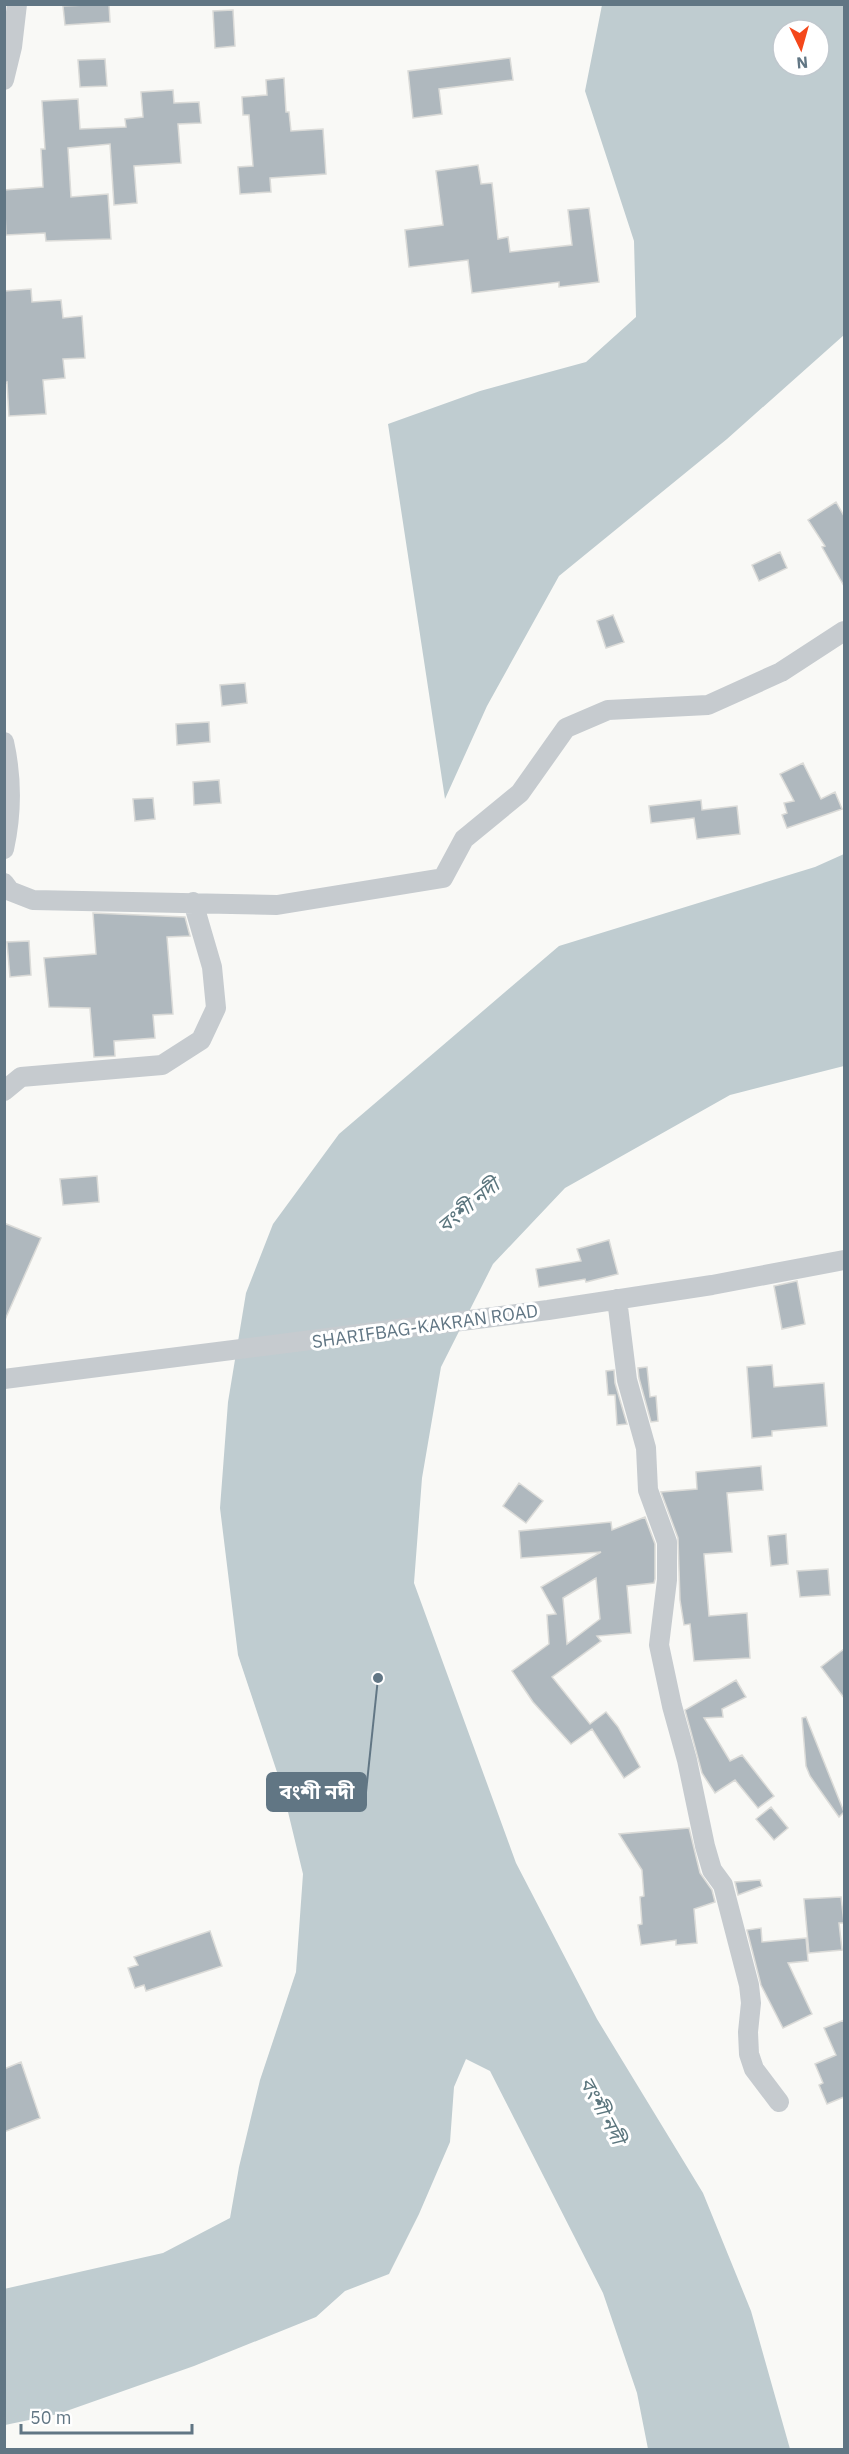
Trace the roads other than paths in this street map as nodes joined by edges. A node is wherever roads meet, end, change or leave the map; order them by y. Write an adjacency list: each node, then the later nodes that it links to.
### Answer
1 (17, 4): 2 (street)
2 (4, 80)
3 (844, 631): 7 (street)
4 (4, 742): 5 (street)
5 (4, 849)
6 (4, 883): 7 (street)
7 (193, 902): 8 (street)
8 (4, 1091)
9 (844, 1260): 10 (street, SHARIFBAG-KAKRAN ROAD)
10 (617, 1299): 11 (street, SHARIFBAG-KAKRAN ROAD); 12 (street)
11 (4, 1379)
12 (779, 2102)

